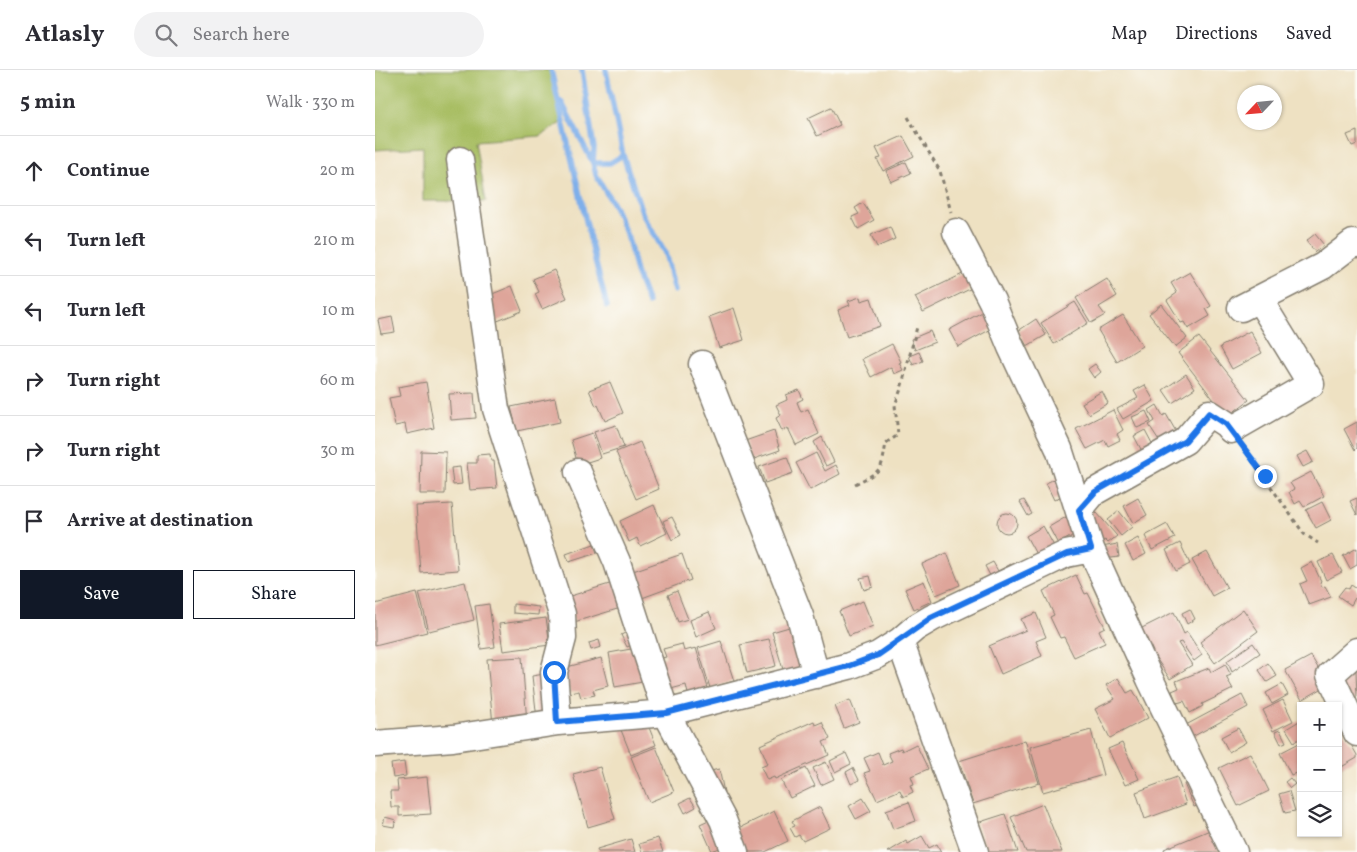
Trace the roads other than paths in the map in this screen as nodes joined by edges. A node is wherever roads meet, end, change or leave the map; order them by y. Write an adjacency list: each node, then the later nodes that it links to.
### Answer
1 (460, 160): 12 (street)
2 (956, 232): 6 (street)
3 (1357, 244): 6 (street)
4 (701, 364): 10 (street)
5 (578, 472): 11 (street)
6 (1079, 510): 7 (street)
7 (1091, 549): 8 (street); 17 (street)
8 (900, 641): 10 (street); 16 (street)
9 (1357, 652): 13 (street)
10 (816, 675): 11 (street)
11 (666, 713): 12 (street); 15 (street)
12 (557, 722): 14 (street)
13 (1356, 727)
14 (375, 744)
15 (735, 852)
16 (975, 852)
17 (1234, 852)

